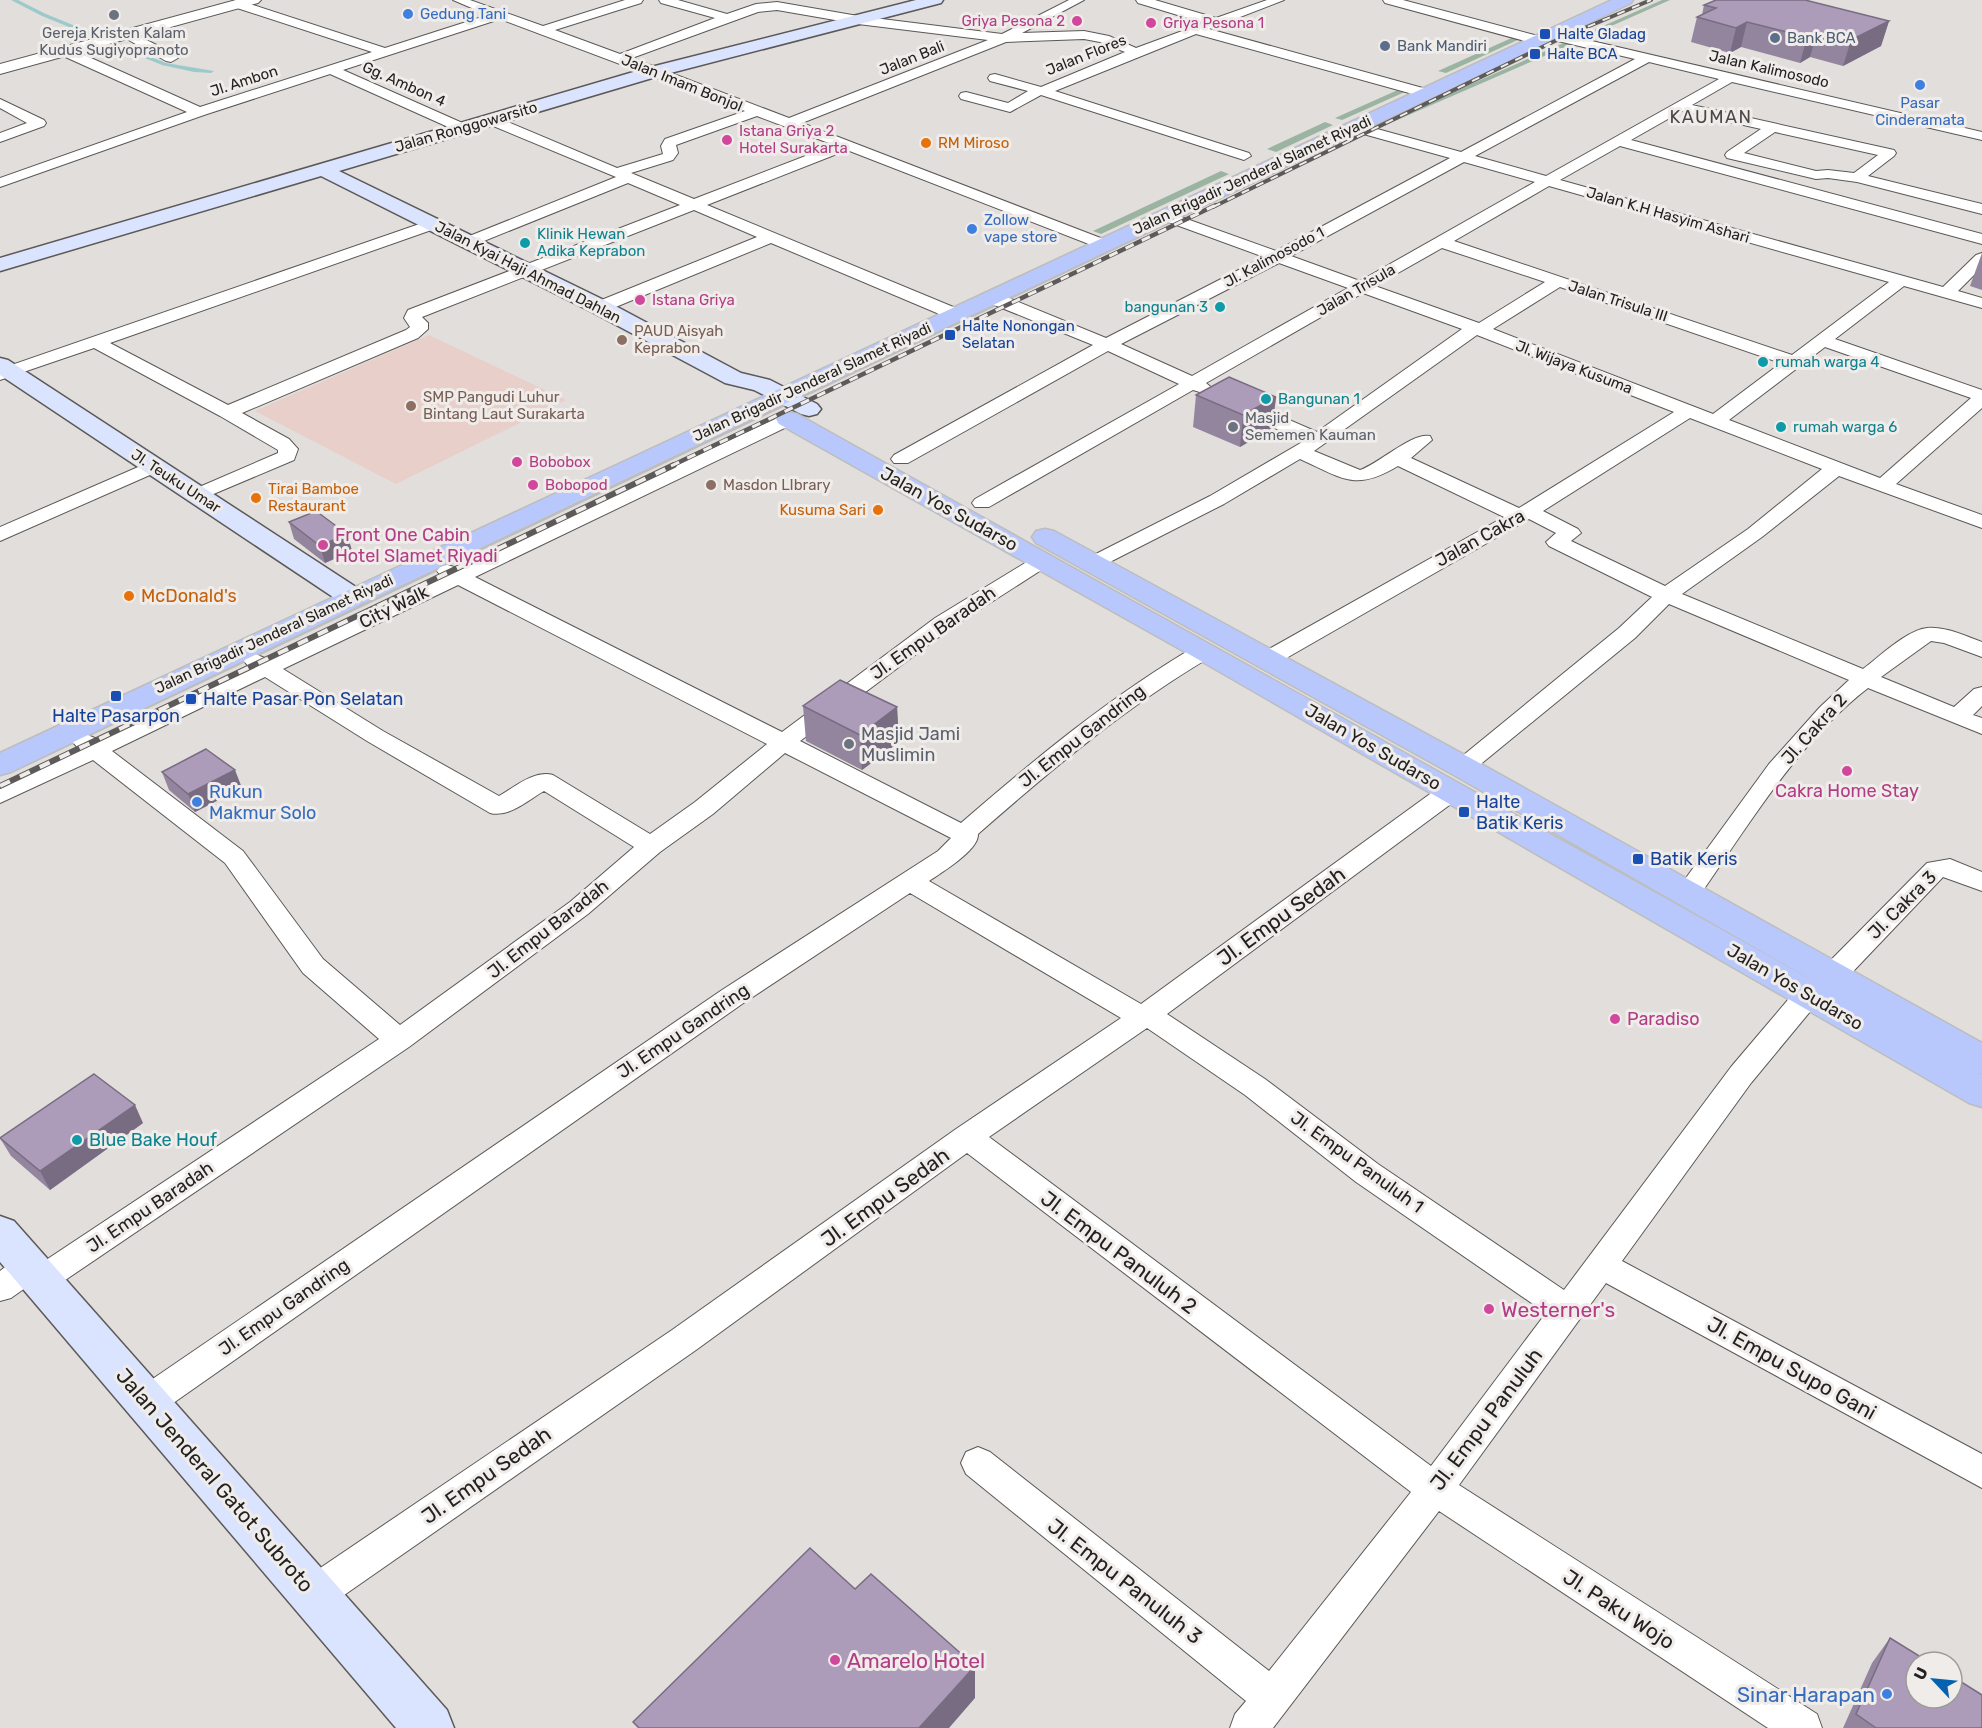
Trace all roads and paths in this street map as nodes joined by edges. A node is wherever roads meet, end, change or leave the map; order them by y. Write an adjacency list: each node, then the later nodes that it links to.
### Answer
1 (459, 0): 11 (street, Jalan Imam Bonjol)
2 (637, 0): 15 (street)
3 (665, 0): 12 (street)
4 (935, 0): 13 (main road, Jalan Ronggowarsito)
5 (1078, 0): 18 (street, Jalan Bali)
6 (1142, 0): 14 (street)
7 (1278, 0): 14 (street, Jalan Flores)
8 (1389, 0): 19 (street, Jalan Kalimosodo)
9 (1625, 0): 19 (main road, Jalan Brigadir Jenderal Slamet Riyadi)
10 (241, 1): 17 (street); 21 (street)
11 (499, 15): 15 (street, Jalan Imam Bonjol); 21 (street, Jl. Ambon)
12 (727, 18): 13 (street); 25 (street)
13 (858, 20): 18 (street); 28 (main road, Jalan Ronggowarsito)
14 (1218, 23): 16 (street, Jalan Flores)
15 (543, 30): 25 (street, Jalan Imam Bonjol)
16 (1197, 30): 22 (street, Jalan Flores); 32 (street)
17 (122, 37): 20 (street); 24 (street)
18 (1004, 38): 22 (street); 39 (street, Jalan Bali)
19 (1543, 38): 23 (street, Jalan Kalimosodo); 32 (main road, Jalan Brigadir Jenderal Slamet Riyadi)
20 (66, 52): 27 (street); 36 (street)
21 (386, 52): 26 (street, Jl. Ambon)
22 (1135, 52): 31 (street, Jalan Flores)
23 (1649, 57): 29 (street, Jalan Kalimosodo); 50 (street, Jl. Kalimosodo 1)
24 (171, 58)
25 (620, 58): 28 (street, Jalan Imam Bonjol)
26 (342, 66): 36 (street, Jl. Ambon); 42 (street, Gg. Ambon 4)
27 (0, 69)
28 (653, 72): 37 (street, Jalan Imam Bonjol); 38 (main road, Jalan Ronggowarsito)
29 (1731, 77): 35 (street, Jalan Trisula); 43 (street, Jalan Kalimosodo)
30 (995, 78): 31 (street)
31 (1040, 91): 33 (street, Jalan Flores); 49 (street)
32 (1425, 93): 40 (main road, Jalan Brigadir Jenderal Slamet Riyadi)
33 (966, 96)
34 (0, 103): 44 (street)
35 (1680, 106): 41 (street); 45 (street, Jalan Trisula)
36 (199, 112): 55 (street, Jl. Ambon)
37 (755, 112): 39 (street, Jalan Imam Bonjol); 52 (street)
38 (491, 120): 42 (main road, Jalan Ronggowarsito); 52 (street)
39 (787, 124): 46 (street, Jalan Imam Bonjol)
40 (1354, 127): 50 (street, Jalan K.H Hasyim Ashari); 58 (main road, Jalan Brigadir Jenderal Slamet Riyadi)
41 (1773, 127): 48 (street); 53 (street)
42 (462, 128): 51 (main road, Jalan Ronggowarsito)
43 (1982, 136)
44 (0, 138)
45 (1618, 141): 54 (street, Jalan Trisula); 61 (street)
46 (845, 146): 56 (street); 64 (street, Jalan Imam Bonjol)
47 (1707, 151): 48 (street)
48 (1732, 155): 53 (street)
49 (1244, 156)
50 (1462, 157): 54 (street, Jalan K.H Hasyim Ashari); 65 (street, Jl. Kalimosodo 1)
51 (321, 169): 59 (main road, Jalan Kyai Haji Ahmad Dahlan); 67 (main road, Jalan Ronggowarsito)
52 (624, 175): 56 (street); 62 (street)
53 (1857, 178): 57 (street)
54 (1547, 181): 63 (street, Jalan Trisula); 69 (street, Jalan K.H Hasyim Ashari)
55 (0, 183)
56 (693, 205): 60 (street); 68 (street)
57 (1982, 209)
58 (1165, 216): 64 (main road, Jalan Brigadir Jenderal Slamet Riyadi); 65 (street, Jl. Wijaya Kusuma)
59 (434, 224): 62 (main road, Jalan Kyai Haji Ahmad Dahlan); 79 (street)
60 (769, 238): 75 (street); 76 (street)
61 (1982, 238)
62 (468, 242): 68 (main road, Jalan Kyai Haji Ahmad Dahlan)
63 (1440, 242): 70 (street, Jalan Trisula III); 71 (street, Jalan Trisula)
64 (1105, 245): 73 (main road, Jalan Brigadir Jenderal Slamet Riyadi)
65 (1277, 257): 71 (street, Jl. Wijaya Kusuma); 80 (street, Jl. Kalimosodo 1)
66 (1982, 258): 72 (street)
67 (0, 265)
68 (524, 270): 75 (main road, Jalan Kyai Haji Ahmad Dahlan); 87 (street)
69 (1902, 280): 72 (street, Jalan K.H Hasyim Ashari); 78 (street)
70 (1558, 281): 77 (street); 81 (street, Jalan Trisula III)
71 (1361, 287): 77 (street, Jl. Wijaya Kusuma); 83 (street, Jalan Trisula)
72 (1946, 293): 74 (street, Jalan K.H Hasyim Ashari)
73 (993, 298): 76 (main road, Jalan Brigadir Jenderal Slamet Riyadi); 80 (street)
74 (1982, 303)
75 (600, 307): 85 (main road, Jalan Kyai Haji Ahmad Dahlan)
76 (957, 315): 85 (main road, Jalan Brigadir Jenderal Slamet Riyadi)
77 (1477, 329): 86 (street, Jl. Wijaya Kusuma); 89 (street)
78 (1822, 340): 81 (street); 84 (street)
79 (95, 342): 82 (street); 87 (street)
80 (1107, 344): 83 (street); 93 (street, Jl. Kalimosodo 1)
81 (1795, 362): 88 (street)
82 (3, 371): 94 (main road, Jl. Teuku Umar)
83 (1193, 383): 89 (street); 100 (street, Jalan Trisula)
84 (1981, 399): 98 (street)
85 (785, 407): 93 (main road, Jalan Yos Sudarso); 96 (main road, Jalan Brigadir Jenderal Slamet Riyadi); 97 (street, City Walk); 104 (main road, Jalan Yos Sudarso)
86 (1688, 411): 88 (street, Jl. Wijaya Kusuma); 101 (street, Jalan Cakra)
87 (227, 412): 99 (street)
88 (1714, 422): 95 (street, Jl. Wijaya Kusuma)
89 (1319, 440): 91 (street)
90 (1424, 440): 92 (street)
91 (1300, 452): 92 (street); 106 (street)
92 (1396, 458): 101 (street)
93 (901, 459): 100 (main road, Jalan Yos Sudarso)
94 (152, 467): 99 (main road, Jl. Teuku Umar); 103 (street)
95 (1836, 468): 98 (street, Jl. Wijaya Kusuma); 108 (street, Jl. Empu Sedah)
96 (625, 471): 97 (street); 105 (main road, Jalan Brigadir Jenderal Slamet Riyadi)
97 (651, 484): 107 (street, City Walk)
98 (1882, 486): 102 (street, Jl. Wijaya Kusuma)
99 (198, 495): 109 (main road, Jl. Teuku Umar)
100 (982, 503): 106 (main road, Jalan Yos Sudarso)
101 (1524, 513): 108 (street); 113 (street, Jalan Cakra)
102 (1982, 522)
103 (2, 532)
104 (1042, 561): 112 (main road, Jalan Yos Sudarso); 120 (street, Jl. Empu Baradah)
105 (428, 562): 107 (street); 109 (main road, Jalan Brigadir Jenderal Slamet Riyadi)
106 (1093, 563): 113 (main road, Jalan Yos Sudarso)
107 (459, 576): 114 (street, City Walk); 120 (street)
108 (1666, 595): 115 (street); 123 (street, Jl. Empu Sedah)
109 (352, 597): 111 (main road, Jalan Brigadir Jenderal Slamet Riyadi)
110 (1982, 650): 115 (street, Jl. Cakra 2)
111 (240, 651): 114 (street); 119 (main road, Jalan Brigadir Jenderal Slamet Riyadi)
112 (1204, 651): 123 (main road, Jalan Yos Sudarso); 125 (street, Jl. Empu Gandring)
113 (1268, 659): 123 (main road, Jalan Yos Sudarso)
114 (267, 668): 121 (street, City Walk); 126 (street)
115 (1863, 678): 117 (street); 129 (street, Jl. Cakra 2)
116 (1982, 694): 117 (street)
117 (1956, 717): 118 (street)
118 (1982, 727)
119 (71, 731): 121 (street); 122 (main road, Jalan Brigadir Jenderal Slamet Riyadi)
120 (783, 743): 125 (street); 126 (street, Jl. Empu Baradah)
121 (95, 750): 124 (street, City Walk); 133 (street)
122 (0, 765)
123 (1451, 781): 129 (main road, Jalan Yos Sudarso); 131 (main road, Jalan Yos Sudarso); 132 (street, Jl. Empu Sedah)
124 (0, 795)
125 (963, 834): 127 (street, Jl. Empu Gandring)
126 (651, 846): 133 (street, Jl. Empu Baradah)
127 (911, 882): 132 (street, Jl. Empu Panuluh 1); 141 (street, Jl. Empu Gandring)
128 (1982, 882): 130 (street, Jl. Cakra 3)
129 (1688, 894): 130 (main road, Jalan Yos Sudarso)
130 (1833, 975): 134 (main road, Jalan Yos Sudarso)
131 (1808, 994): 135 (main road, Jalan Yos Sudarso); 138 (street, Jl. Empu Panuluh)
132 (1144, 1015): 136 (street, Jl. Empu Sedah); 140 (street, Jl. Empu Panuluh 1)
133 (399, 1040): 139 (street, Jl. Empu Baradah)
134 (1982, 1060)
135 (1982, 1093)
136 (967, 1137): 144 (street, Jl. Empu Panuluh 2); 145 (street, Jl. Empu Sedah)
137 (0, 1233): 139 (main road, Jalan Jenderal Gatot Subroto)
138 (1601, 1265): 140 (street, Jl. Empu Panuluh); 143 (street, Jl. Empu Supo Gani)
139 (24, 1279): 141 (main road, Jalan Jenderal Gatot Subroto)
140 (1568, 1310): 144 (street, Jl. Empu Panuluh)
141 (147, 1402): 145 (main road, Jalan Jenderal Gatot Subroto)
142 (978, 1463): 146 (street, Jl. Empu Panuluh 3)
143 (1982, 1472)
144 (1435, 1489): 146 (street, Jl. Empu Panuluh); 149 (street, Jl. Paku Wojo)
145 (314, 1594): 147 (main road, Jalan Jenderal Gatot Subroto)
146 (1273, 1698): 148 (street, Jl. Empu Panuluh)
147 (429, 1728)
148 (1249, 1728)
149 (1803, 1728)

